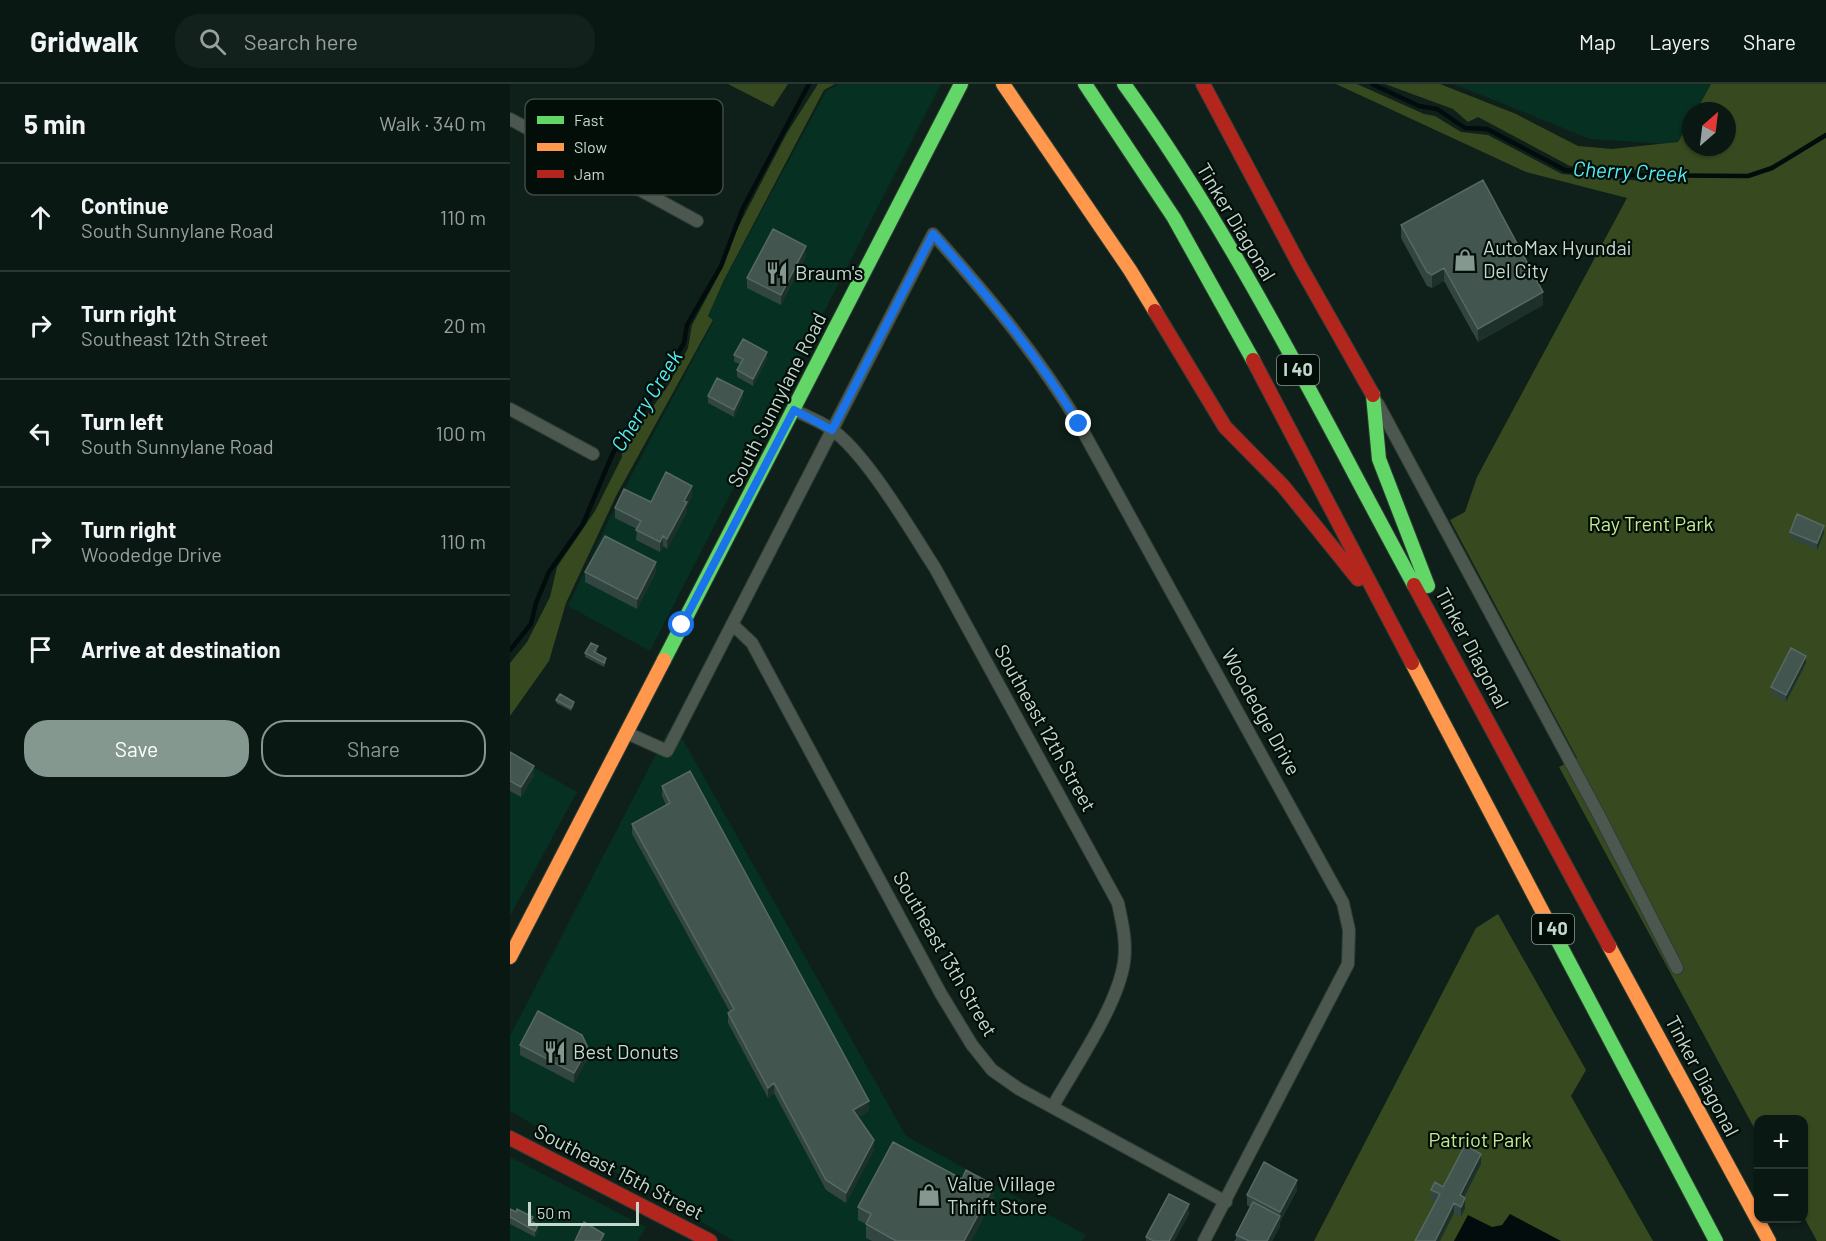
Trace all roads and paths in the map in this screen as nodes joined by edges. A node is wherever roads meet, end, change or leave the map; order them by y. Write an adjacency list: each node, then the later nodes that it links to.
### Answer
1 (961, 84): 12 (main road, South Sunnylane Road)
2 (1003, 84): 15 (main road)
3 (1085, 84): 15 (main road, I 40)
4 (1124, 84): 17 (main road, Tinker Diagonal / I 40)
5 (1203, 84): 10 (main road, Tinker Diagonal)
6 (510, 120): 7 (street)
7 (525, 128)
8 (649, 195): 9 (street)
9 (697, 221)
10 (1373, 395): 17 (main road); 20 (street, Tinker Diagonal)
11 (510, 409): 14 (street)
12 (794, 410): 13 (street, Southeast 12th Street); 18 (main road, South Sunnylane Road)
13 (832, 430): 16 (street); 21 (street, Southeast 12th Street); 23 (street, Woodedge Drive)
14 (593, 454)
15 (1389, 616): 26 (main road, I 40)
16 (732, 624): 18 (street); 21 (street, Southeast 13th Street)
17 (1459, 665): 27 (main road, Tinker Diagonal / I 40)
18 (627, 733): 19 (main road, South Sunnylane Road)
19 (510, 957)
20 (1677, 968)
21 (1053, 1106): 23 (street, Southeast 13th Street)
22 (510, 1138): 24 (main road, Southeast 15th Street)
23 (1226, 1202): 25 (street, Woodedge Drive)
24 (711, 1241)
25 (1204, 1241)
26 (1716, 1241)
27 (1769, 1241)

